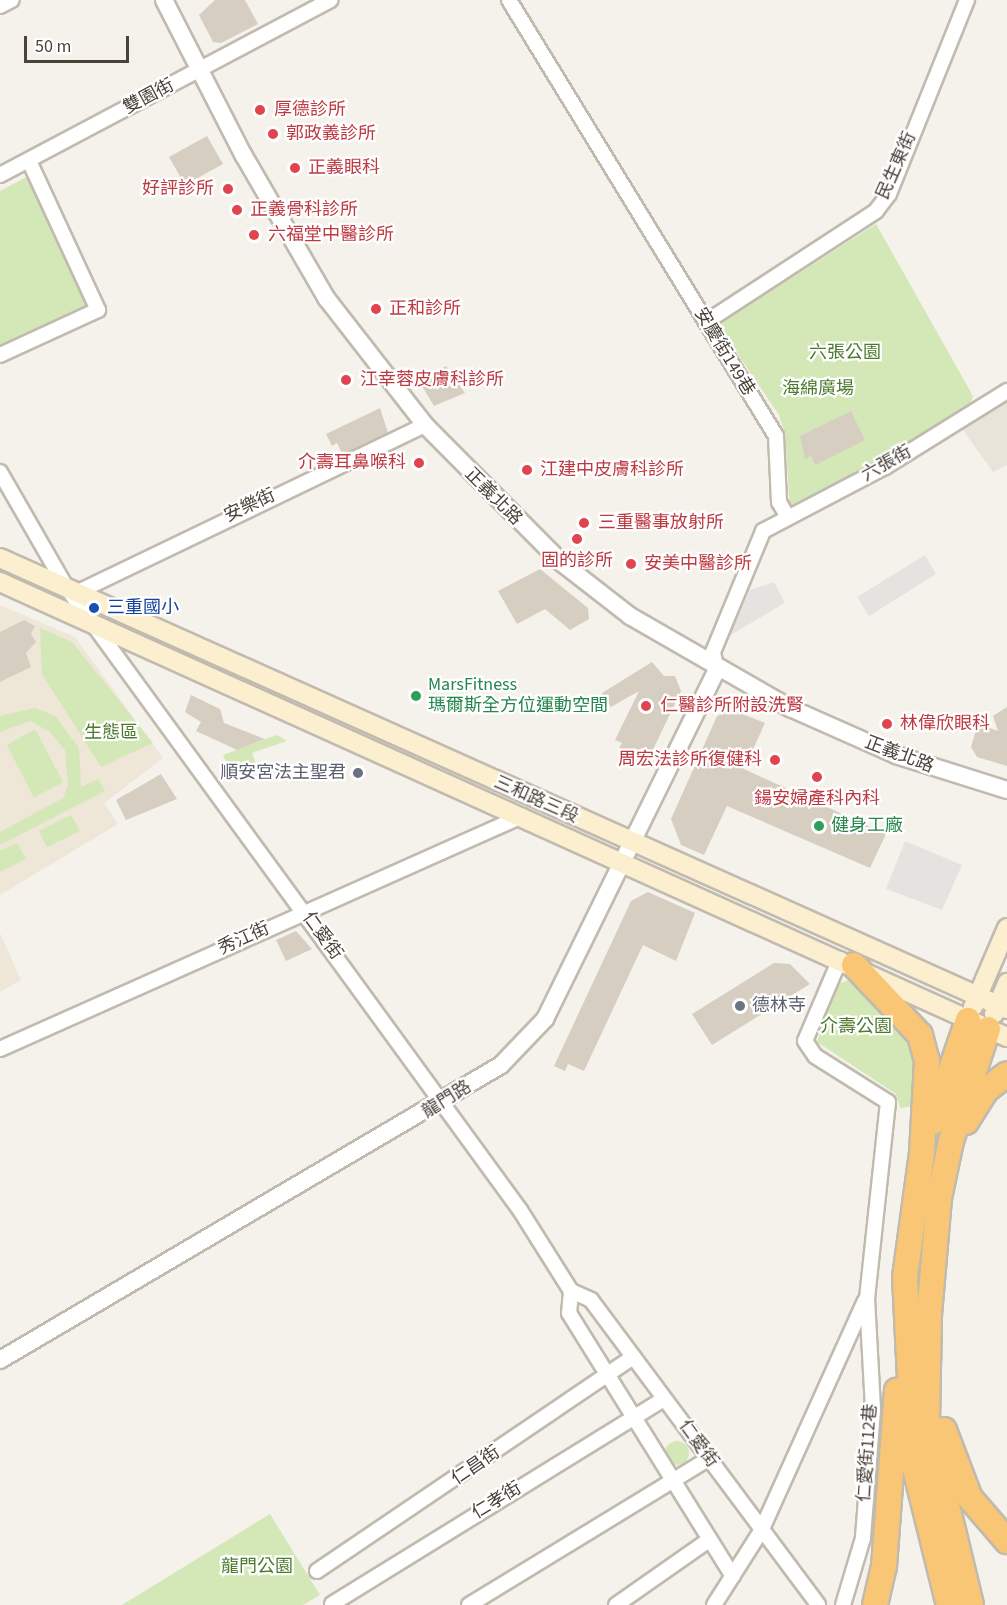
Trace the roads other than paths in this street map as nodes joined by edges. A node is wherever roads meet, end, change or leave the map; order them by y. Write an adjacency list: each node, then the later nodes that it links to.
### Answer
1 (12, 0): 6 (street)
2 (164, 0): 7 (street, 正義北路)
3 (330, 0): 7 (street, 雙園街)
4 (509, 0): 10 (street, 安慶街149巷)
5 (967, 0): 10 (street, 民生東街)
6 (0, 6)
7 (200, 70): 8 (street, 雙園街); 13 (street, 正義北路)
8 (29, 160): 9 (street, 雙園街); 11 (street)
9 (0, 175)
10 (706, 322): 15 (street, 安慶街149巷)
11 (0, 355)
12 (1007, 391): 15 (street, 六張街)
13 (425, 425): 18 (street, 安樂街); 20 (street, 正義北路)
14 (0, 472): 18 (street, 仁愛街)
15 (787, 516): 20 (street, 六張街)
16 (0, 558): 18 (main road, 三和路三段)
17 (0, 582): 19 (main road, 三和路三段)
18 (72, 590): 19 (street, 仁愛街); 23 (main road, 三和路三段)
19 (94, 622): 22 (main road, 三和路三段); 25 (street, 仁愛街)
20 (717, 670): 21 (street, 正義北路); 23 (street, 龍門路)
21 (1007, 790)
22 (522, 816): 24 (main road, 三和路三段); 25 (street, 秀江街)
23 (632, 843): 24 (street, 龍門路); 29 (main road, 三和路三段)
24 (623, 862): 27 (main road, 三和路三段); 34 (street, 龍門路)
25 (305, 912): 32 (street, 秀江街); 34 (street, 仁愛街)
26 (1007, 928): 29 (main road)
27 (847, 962): 31 (main road, 三和路三段); 35 (highway); 39 (street)
28 (1007, 983): 30 (main road)
29 (978, 996): 30 (main road, 三和路三段); 31 (main road)
30 (1002, 1007): 31 (main road)
31 (988, 1029): 35 (highway); 36 (highway)
32 (0, 1049)
33 (1007, 1074): 36 (highway)
34 (442, 1104): 38 (street, 仁愛街); 41 (street, 龍門路)
35 (922, 1154): 37 (highway)
36 (939, 1197): 42 (highway)
37 (905, 1277): 59 (highway); 60 (highway)
38 (571, 1291): 40 (street, 仁愛街); 43 (street)
39 (867, 1298): 48 (street); 58 (street, 仁愛街112巷)
40 (633, 1357): 43 (street, 仁昌街); 44 (street, 仁愛街)
41 (0, 1360)
42 (929, 1376): 50 (highway); 61 (highway)
43 (609, 1377): 45 (street); 51 (street, 仁昌街)
44 (664, 1399): 45 (street, 仁孝街); 46 (street, 仁愛街)
45 (634, 1417): 47 (street); 53 (street, 仁孝街)
46 (708, 1459): 47 (street); 48 (street, 仁愛街)
47 (671, 1481): 49 (street); 54 (street)
48 (761, 1531): 52 (street); 57 (street, 仁愛街)
49 (709, 1540): 52 (street); 55 (street)
50 (1007, 1541)
51 (317, 1571)
52 (733, 1575): 56 (street)
53 (332, 1605)
54 (468, 1605)
55 (616, 1605)
56 (714, 1605)
57 (818, 1605)
58 (843, 1605)
59 (875, 1605)
60 (949, 1605)
61 (971, 1605)

